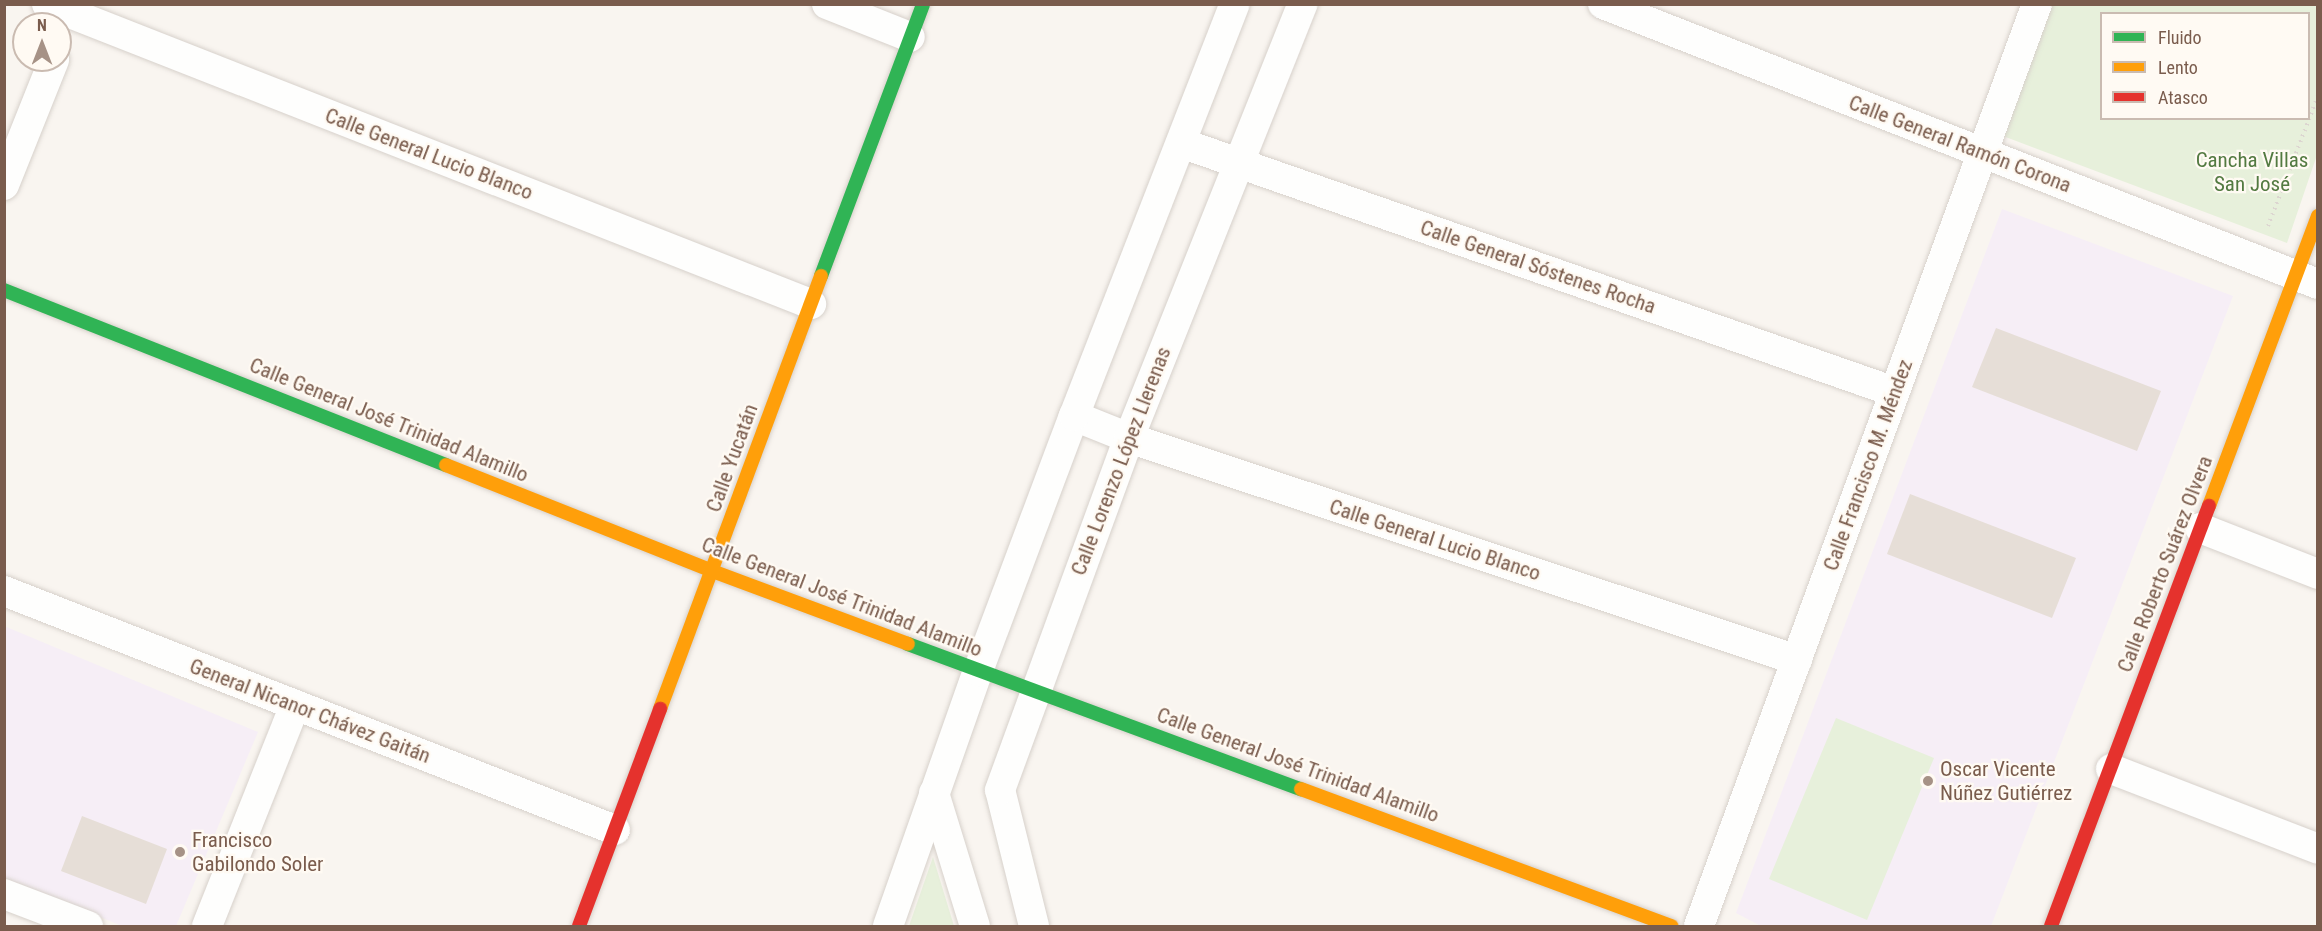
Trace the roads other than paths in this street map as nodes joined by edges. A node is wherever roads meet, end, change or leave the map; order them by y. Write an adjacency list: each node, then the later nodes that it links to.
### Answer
1 (827, 4): 8 (street)
2 (923, 4): 8 (street, Calle Yucatán)
3 (1235, 4): 10 (street)
4 (1302, 4): 12 (street, Calle Lorenzo López Llerenas)
5 (1603, 4): 11 (street, Calle General Ramón Corona)
6 (2037, 4): 11 (street, Calle Francisco M. Méndez)
7 (65, 8): 17 (street, Calle General Lucio Blanco)
8 (910, 37): 17 (street, Calle Yucatán)
9 (49, 72): 13 (street)
10 (1181, 143): 12 (street, Calle General Sóstenes Rocha); 19 (street)
11 (1983, 153): 15 (street, Calle General Ramón Corona); 18 (street, Calle Francisco M. Méndez)
12 (1238, 163): 18 (street, Calle General Sóstenes Rocha); 20 (street, Calle Lorenzo López Llerenas)
13 (4, 185)
14 (2318, 216): 15 (street, Calle Roberto Suárez Olvera)
15 (2306, 280): 21 (street, Calle Roberto Suárez Olvera)
16 (4, 290): 22 (street, Calle General José Trinidad Alamillo)
17 (811, 304): 22 (street, Calle Yucatán)
18 (1895, 392): 25 (street, Calle Francisco M. Méndez)
19 (1074, 416): 20 (street, Calle General Lucio Blanco); 26 (street)
20 (1129, 438): 25 (street, Calle General Lucio Blanco); 27 (street, Calle Lorenzo López Llerenas)
21 (2200, 528): 23 (street); 29 (street, Calle Roberto Suárez Olvera)
22 (712, 571): 26 (street, Calle General José Trinidad Alamillo); 31 (street, Calle Yucatán)
23 (2318, 574)
24 (4, 591): 28 (street, General Nicanor Chávez Gaitán)
25 (1797, 660): 41 (street, Calle Francisco M. Méndez)
26 (978, 671): 27 (street, Calle General José Trinidad Alamillo); 30 (street)
27 (1035, 690): 39 (street, Calle Lorenzo López Llerenas); 40 (street, Calle General José Trinidad Alamillo)
28 (295, 705): 31 (street, General Nicanor Chávez Gaitán); 35 (street)
29 (2110, 769): 32 (street); 42 (street, Calle Roberto Suárez Olvera)
30 (934, 793): 37 (street); 38 (street)
31 (615, 830): 36 (street, Calle Yucatán)
32 (2318, 849)
33 (4, 894): 34 (street)
34 (88, 927)
35 (207, 927)
36 (579, 927)
37 (888, 927)
38 (975, 927)
39 (1034, 927)
40 (1671, 927)
41 (1700, 927)
42 (2051, 927)

